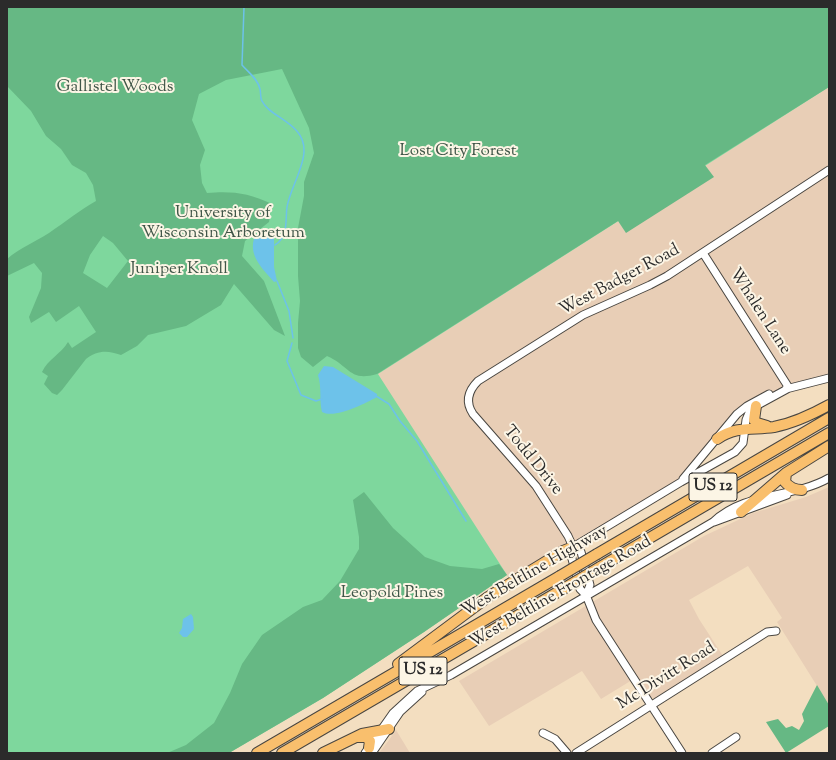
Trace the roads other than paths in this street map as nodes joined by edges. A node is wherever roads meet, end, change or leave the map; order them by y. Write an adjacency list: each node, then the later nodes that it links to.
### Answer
1 (829, 170): 2 (street, West Badger Road)
2 (703, 253): 4 (street, Whalen Lane); 5 (street, West Badger Road)
3 (829, 378): 4 (street, West Beltline Frontage Road)
4 (789, 388): 6 (street, West Beltline Frontage Road); 12 (street, West Beltline Frontage Road)
5 (469, 395): 22 (street, Todd Drive)
6 (756, 406): 9 (highway); 10 (street, West Beltline Frontage Road)
7 (829, 406): 9 (highway)
8 (829, 418): 26 (highway, West Beltline Highway / US 12, bridge)
9 (773, 427): 10 (highway)
10 (745, 429): 12 (highway); 16 (street, West Beltline Frontage Road)
11 (829, 433): 33 (highway, West Beltline Highway / US 12, bridge)
12 (717, 438): 16 (street, West Beltline Frontage Road)
13 (829, 446): 14 (highway)
14 (786, 473): 17 (highway); 19 (highway)
15 (829, 478): 17 (street, West Beltline Frontage Road)
16 (681, 482): 22 (street, West Beltline Frontage Road)
17 (802, 490): 18 (street, West Beltline Frontage Road)
18 (788, 493): 19 (street, West Beltline Frontage Road); 20 (street, West Beltline Frontage Road)
19 (758, 498): 20 (highway); 21 (street, West Beltline Frontage Road)
20 (741, 512): 21 (street, West Beltline Frontage Road)
21 (713, 522): 23 (street, West Beltline Frontage Road)
22 (573, 547): 23 (street, Todd Drive); 23 (street, Todd Drive); 26 (highway)
23 (586, 595): 25 (street, Todd Drive); 27 (street, West Beltline Frontage Road)
24 (776, 630): 25 (street, Mc Divitt Road)
25 (651, 706): 36 (street, Mc Divitt Road); 37 (street, Todd Drive)
26 (327, 712): 32 (highway, West Beltline Highway / US 12)
27 (384, 731): 29 (highway); 31 (street, West Beltline Frontage Road)
28 (543, 733): 35 (street)
29 (356, 737): 31 (highway); 34 (highway)
30 (736, 737): 38 (street)
31 (369, 751)
32 (257, 753)
33 (282, 753)
34 (323, 753)
35 (567, 753)
36 (576, 753)
37 (682, 753)
38 (712, 753)

